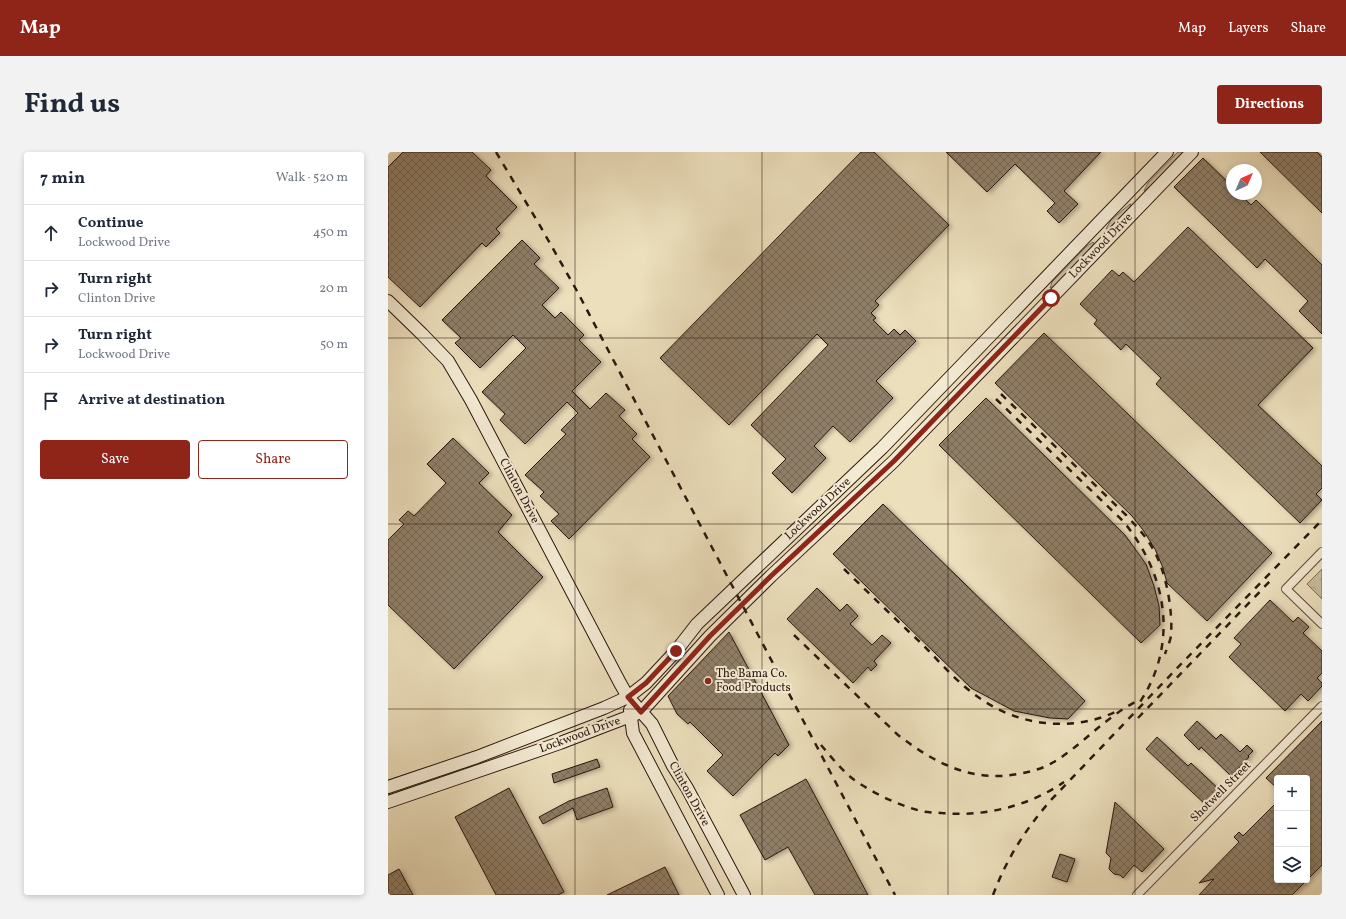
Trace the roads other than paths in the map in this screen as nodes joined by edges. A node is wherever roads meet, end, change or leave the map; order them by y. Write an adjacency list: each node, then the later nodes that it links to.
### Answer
1 (1167, 152): 3 (main road, Lockwood Drive)
2 (1192, 152): 4 (main road, Lockwood Drive)
3 (1130, 190): 4 (main road); 5 (main road, Lockwood Drive)
4 (1143, 202): 6 (main road, Lockwood Drive)
5 (1092, 229): 6 (main road); 10 (main road, Lockwood Drive)
6 (1105, 242): 12 (main road, Lockwood Drive)
7 (388, 301): 10 (main road, Clinton Drive)
8 (1322, 552): 9 (street)
9 (1322, 624)
10 (628, 697): 12 (main road, Clinton Drive); 13 (main road, Lockwood Drive)
11 (1322, 706): 23 (street, Shotwell Street)
12 (636, 714): 14 (main road, Lockwood Drive); 21 (main road, Clinton Drive); 22 (main road, Clinton Drive)
13 (508, 745): 14 (main road); 15 (main road, Lockwood Drive)
14 (513, 759): 17 (main road, Lockwood Drive)
15 (448, 767): 16 (main road, Lockwood Drive); 17 (main road)
16 (410, 780): 18 (main road, Lockwood Drive); 19 (main road)
17 (452, 780): 19 (main road, Lockwood Drive)
18 (388, 788)
19 (415, 793): 20 (main road, Lockwood Drive)
20 (388, 802)
21 (718, 895)
22 (744, 895)
23 (1136, 895)

